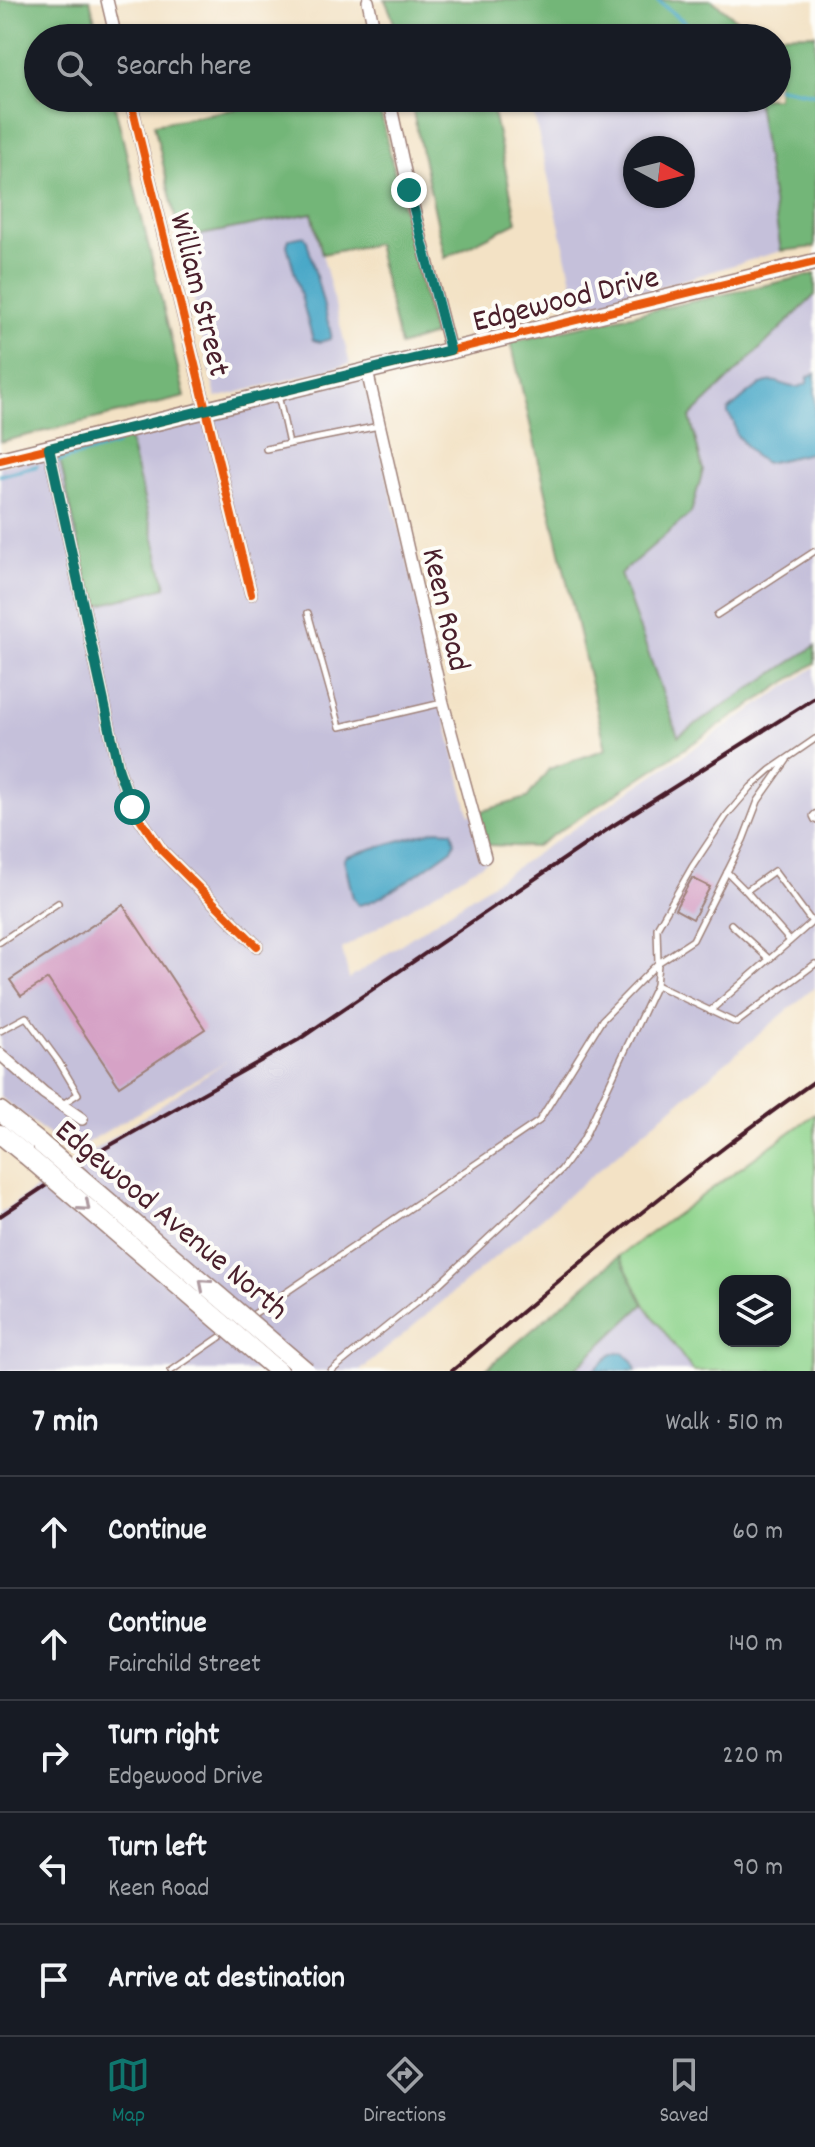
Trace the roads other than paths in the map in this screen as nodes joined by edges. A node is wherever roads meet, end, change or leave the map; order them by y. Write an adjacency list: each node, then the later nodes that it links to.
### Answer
1 (107, 0): 3 (street)
2 (368, 1): 4 (street)
3 (113, 24)
4 (373, 24)
5 (133, 112): 11 (street, William Street)
6 (392, 112): 8 (street)
7 (815, 262): 8 (street, Edgewood Drive)
8 (450, 350): 9 (street, Edgewood Drive)
9 (367, 371): 10 (street, Edgewood Drive); 12 (street, Keen Road)
10 (277, 392): 11 (street, Edgewood Drive); 13 (lane)
11 (205, 409): 14 (street, Edgewood Drive); 18 (street, William Street)
12 (380, 425): 13 (lane); 21 (street, Keen Road)
13 (289, 444): 15 (lane)
14 (49, 448): 16 (street, Edgewood Drive); 31 (street)
15 (266, 449)
16 (0, 460)
17 (815, 551): 20 (lane)
18 (251, 594)
19 (308, 613): 21 (lane)
20 (717, 615)
21 (443, 703): 24 (street, Keen Road)
22 (815, 739): 23 (lane)
23 (787, 760): 25 (lane); 33 (lane)
24 (485, 857)
25 (727, 872): 26 (lane); 33 (lane)
26 (746, 891): 29 (lane); 29 (lane)
27 (58, 903): 30 (lane)
28 (731, 924): 32 (lane)
29 (790, 941): 32 (lane)
30 (0, 942)
31 (257, 946)
32 (769, 959): 36 (lane)
33 (658, 963): 35 (lane); 44 (lane)
34 (815, 964): 36 (lane)
35 (656, 985): 36 (lane); 47 (lane)
36 (710, 1011)
37 (0, 1031): 39 (lane)
38 (0, 1054): 39 (street)
39 (61, 1105): 41 (street)
40 (0, 1111): 43 (main road, Edgewood Avenue North)
41 (82, 1119)
42 (0, 1134): 43 (main road, Edgewood Avenue North)
43 (33, 1150): 45 (main road, Edgewood Avenue North, one-way to 45, bridge); 46 (main road, Edgewood Avenue North, one-way to 43, bridge)
44 (171, 1371)
45 (278, 1371)
46 (306, 1371)
47 (331, 1371)

